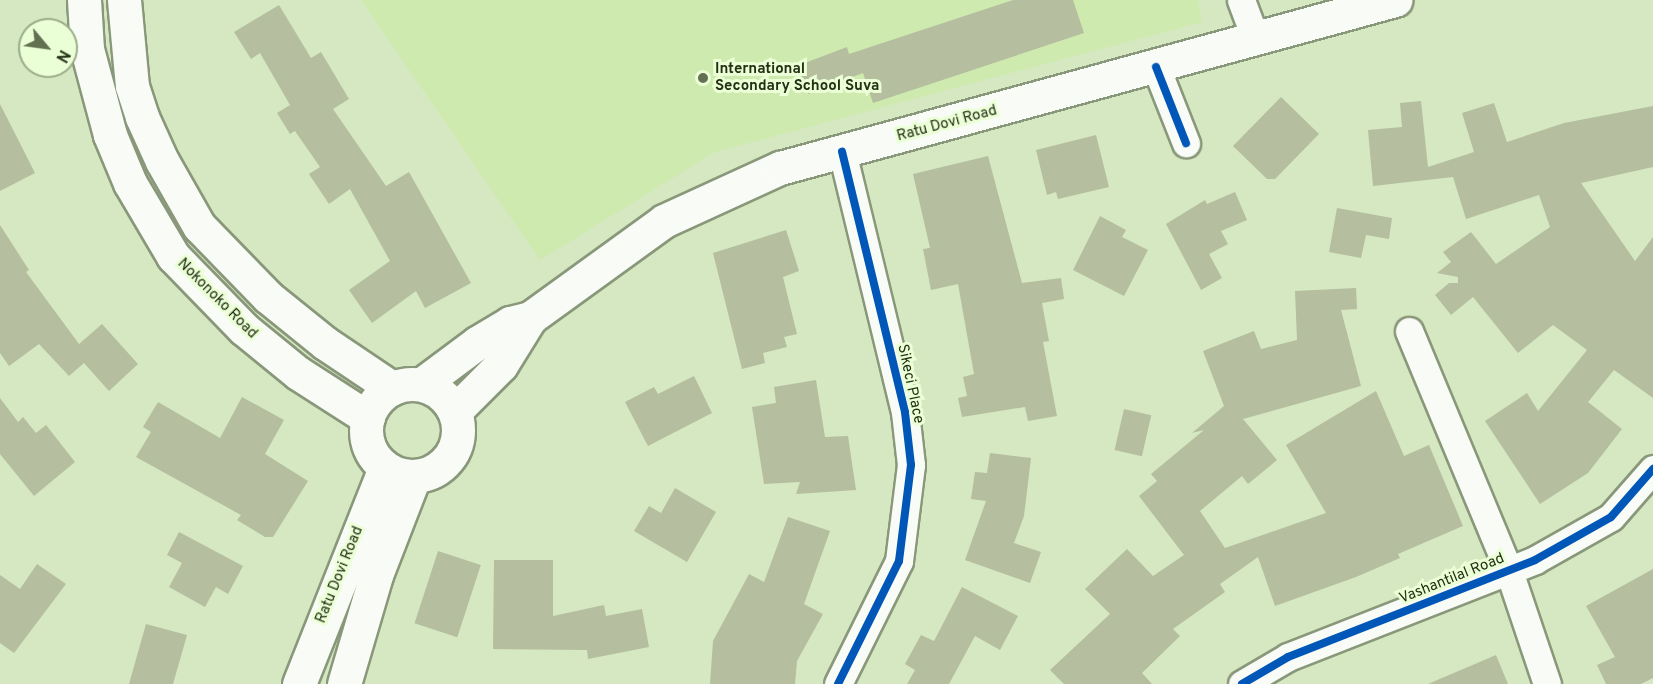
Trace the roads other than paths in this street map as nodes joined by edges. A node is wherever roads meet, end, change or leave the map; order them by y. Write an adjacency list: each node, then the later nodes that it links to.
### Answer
1 (84, 0): 13 (main road, Nokonoko Road)
2 (124, 0): 11 (main road)
3 (1240, 0): 5 (street)
4 (1395, 0): 5 (main road, Ratu Dovi Road)
5 (1256, 40): 6 (main road, Ratu Dovi Road)
6 (1156, 67): 7 (street); 8 (main road, Ratu Dovi Road)
7 (1186, 143)
8 (842, 152): 9 (main road, Ratu Dovi Road); 19 (street, Sikeci Place)
9 (530, 318): 11 (main road, Ratu Dovi Road); 12 (main road, Ratu Dovi Road)
10 (1409, 332): 16 (street)
11 (407, 386): 12 (main road); 13 (main road)
12 (455, 411): 15 (main road)
13 (368, 417): 15 (main road)
14 (1653, 469): 16 (street, Vashantilal Road)
15 (399, 472): 17 (main road, Ratu Dovi Road); 18 (main road)
16 (1509, 571): 20 (street, Vashantilal Road); 21 (street)
17 (299, 684)
18 (344, 684)
19 (838, 684)
20 (1242, 684)
21 (1547, 684)

